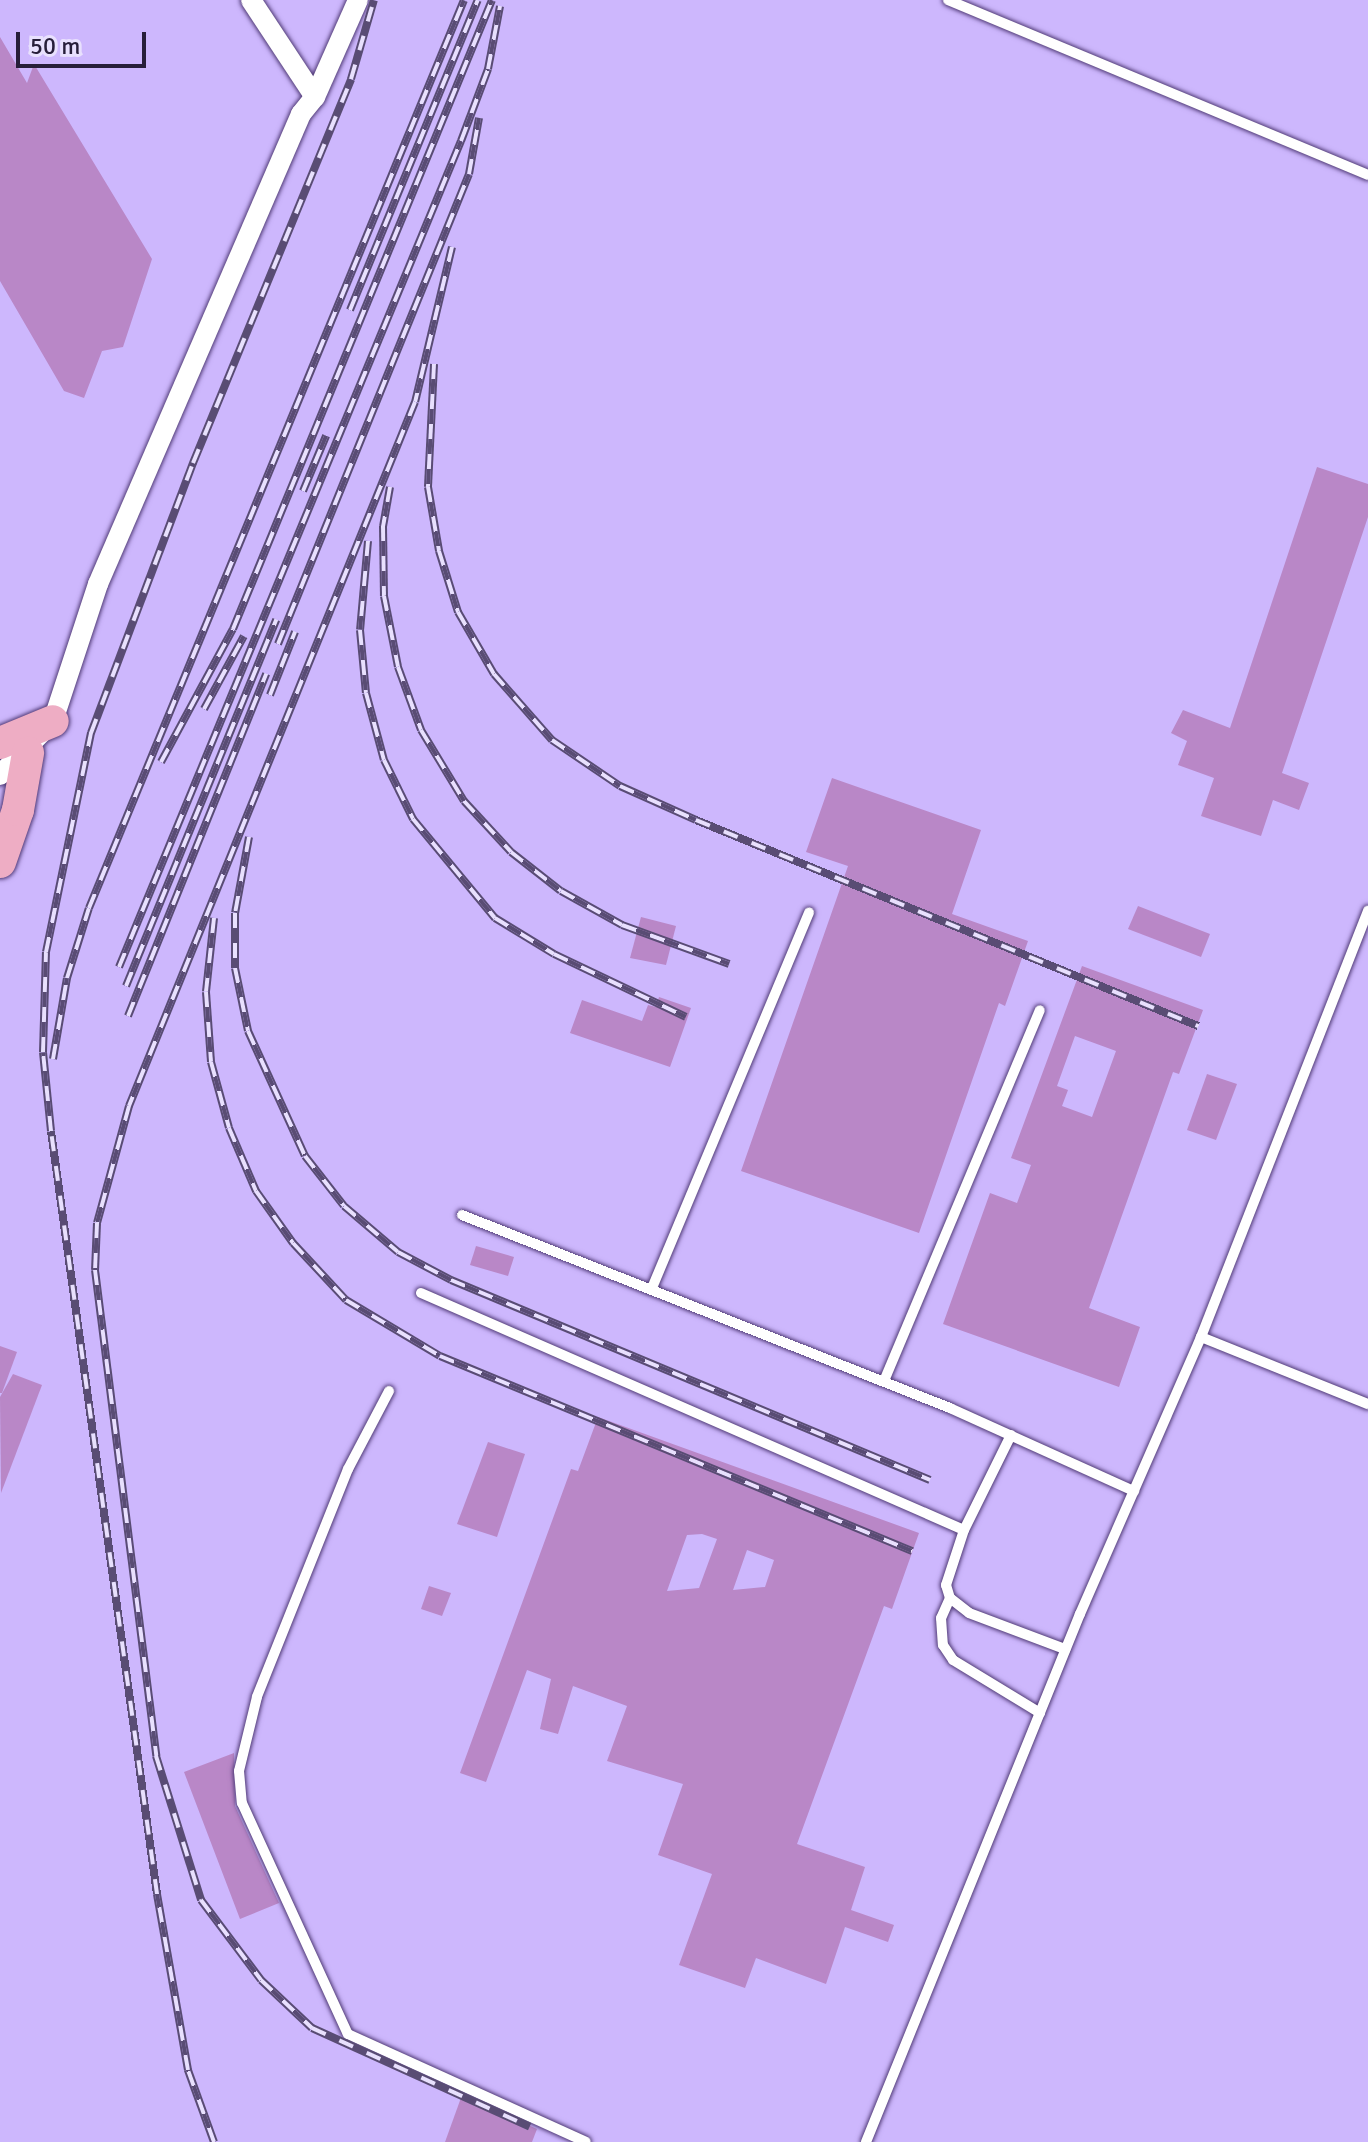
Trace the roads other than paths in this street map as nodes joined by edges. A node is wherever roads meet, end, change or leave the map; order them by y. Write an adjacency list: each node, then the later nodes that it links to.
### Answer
1 (251, 0): 4 (street)
2 (358, 0): 4 (street)
3 (948, 0): 5 (lane)
4 (315, 97): 6 (street)
5 (1368, 175)
6 (53, 721): 7 (main road)
7 (14, 748): 8 (street); 9 (main road)
8 (0, 775)
9 (0, 862)
10 (1368, 911): 16 (lane)
11 (809, 912): 14 (lane)
12 (1040, 1010): 17 (lane)
13 (462, 1215): 14 (lane)
14 (652, 1288): 17 (lane)
15 (421, 1293): 22 (lane)
16 (1201, 1337): 19 (lane); 21 (lane)
17 (884, 1381): 20 (lane)
18 (389, 1391): 26 (lane)
19 (1368, 1404)
20 (1011, 1435): 21 (lane); 22 (lane)
21 (1134, 1491): 24 (lane)
22 (964, 1530): 23 (lane)
23 (950, 1598): 24 (lane); 25 (lane)
24 (1065, 1649): 25 (lane)
25 (1040, 1713): 27 (lane)
26 (586, 2142)
27 (866, 2142)

